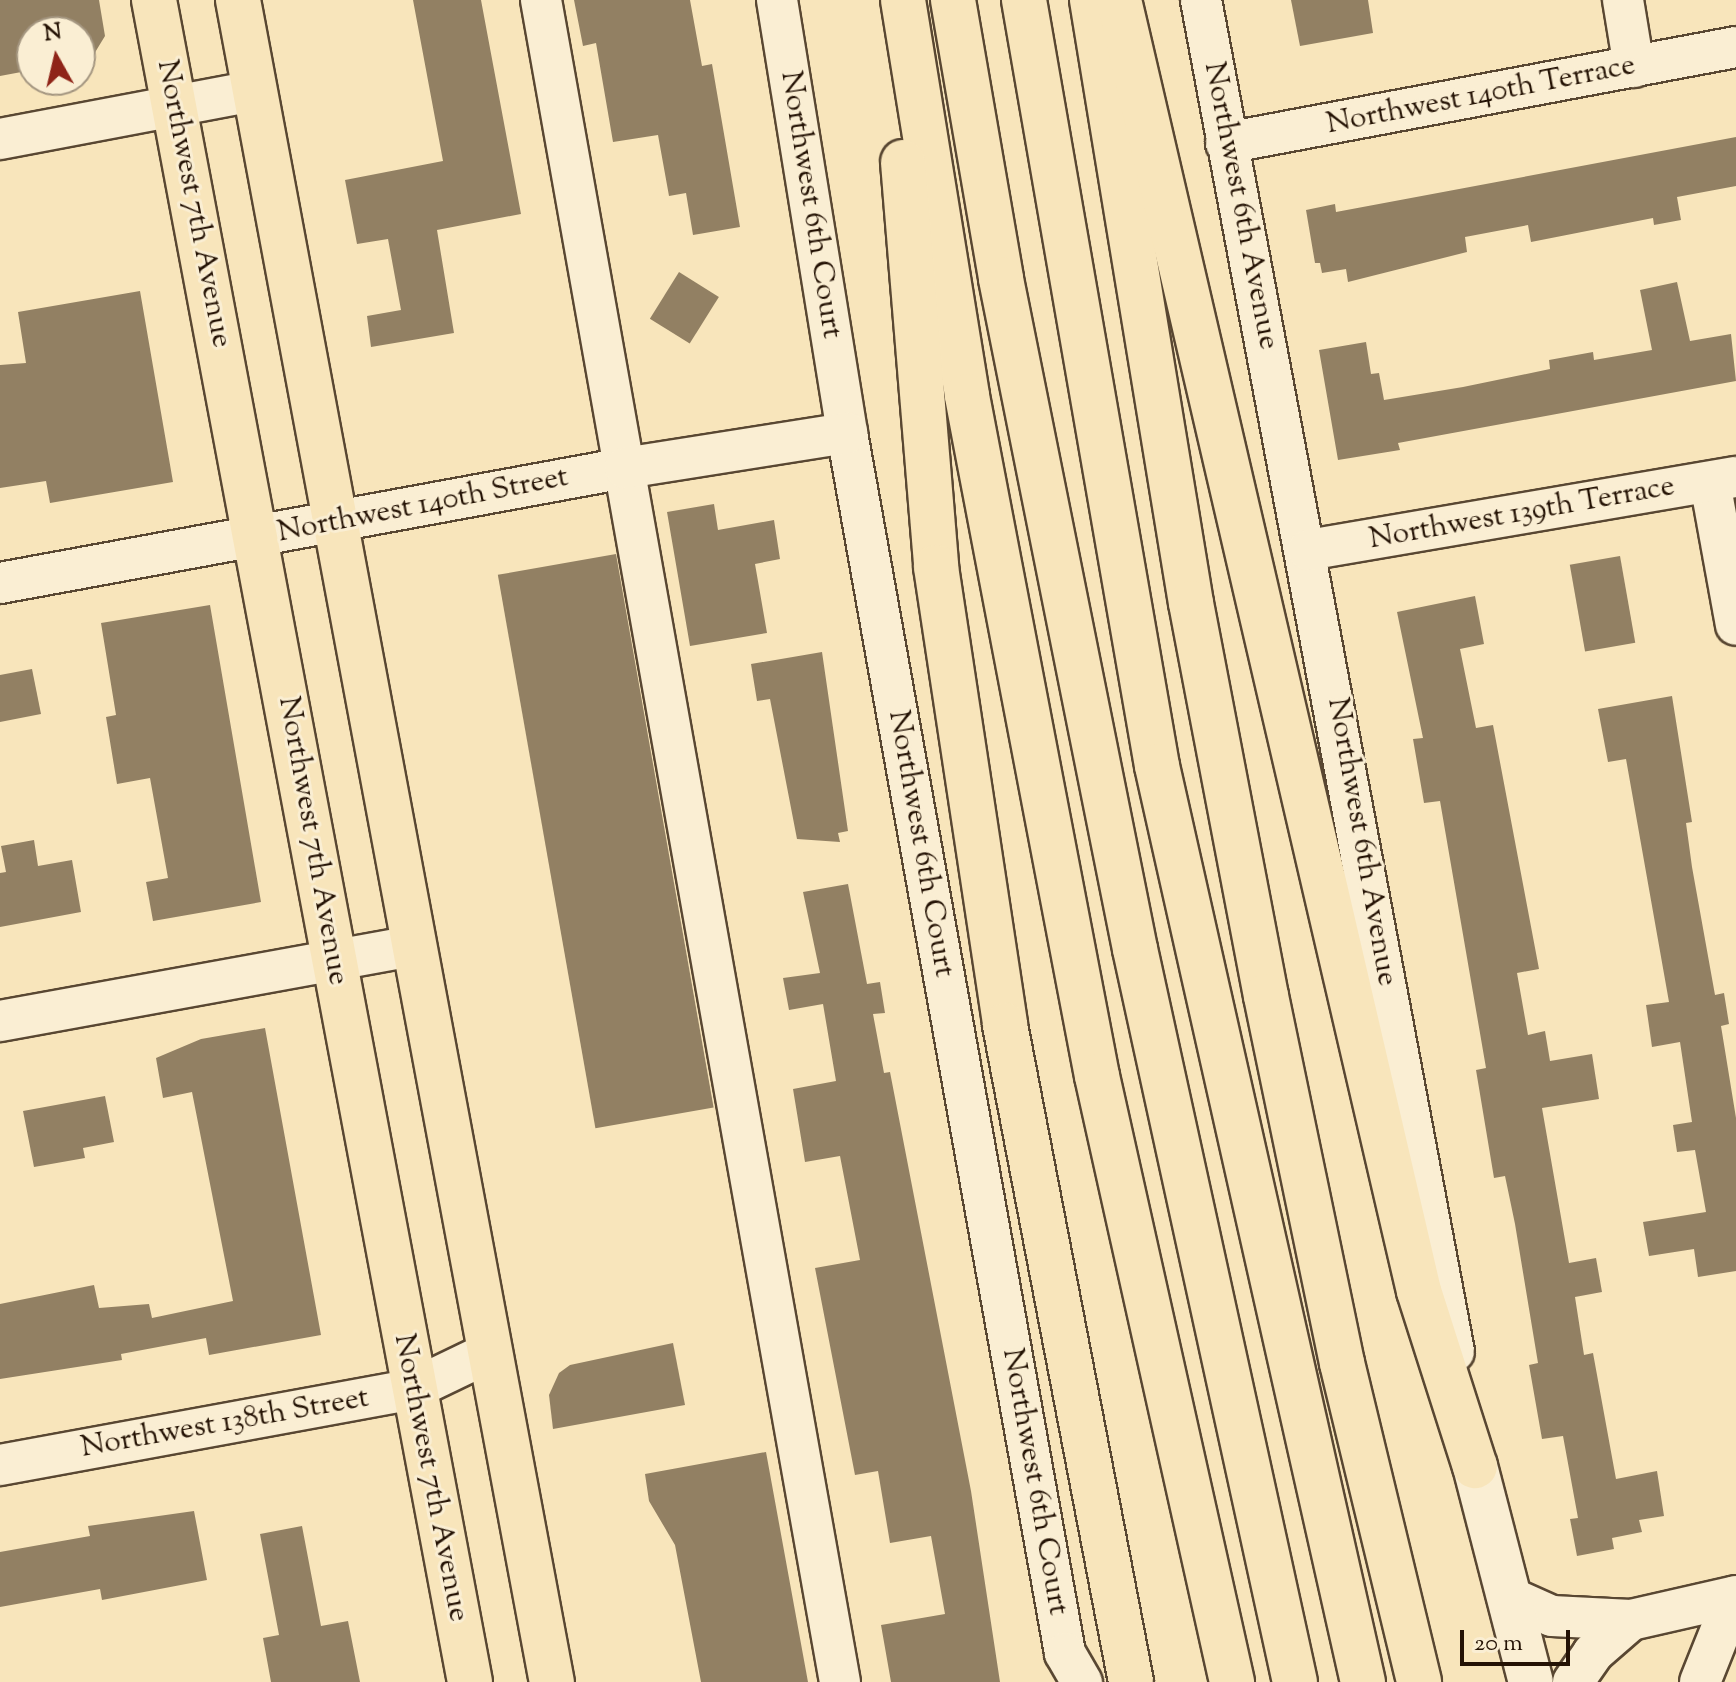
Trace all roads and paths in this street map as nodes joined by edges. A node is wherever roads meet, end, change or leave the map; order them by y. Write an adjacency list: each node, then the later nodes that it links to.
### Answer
1 (154, 0): 16 (main road, Northwest 7th Avenue)
2 (238, 0): 15 (main road)
3 (541, 0): 20 (street)
4 (777, 0): 19 (street, Northwest 6th Court)
5 (889, 0): 41 (main road)
6 (903, 0): 42 (main road)
7 (953, 0): 43 (main road)
8 (1024, 0): 44 (main road)
9 (1092, 0): 45 (main road)
10 (1119, 0): 33 (main road)
11 (1201, 0): 18 (street, Northwest 6th Avenue)
12 (1623, 0): 14 (street)
13 (1736, 47): 14 (street, Northwest 140th Terrace)
14 (1634, 67): 18 (street, Northwest 140th Terrace)
15 (255, 91): 16 (street); 22 (main road)
16 (174, 107): 17 (street); 23 (main road, Northwest 7th Avenue)
17 (0, 139)
18 (1226, 143): 24 (street, Northwest 6th Avenue)
19 (847, 433): 20 (street, Northwest 140th Street); 40 (street, Northwest 6th Court)
20 (625, 468): 22 (street, Northwest 140th Street); 39 (street)
21 (1723, 479): 24 (street, Northwest 139th Terrace); 26 (street)
22 (335, 522): 23 (street, Northwest 140th Street); 27 (main road)
23 (256, 538): 25 (street, Northwest 140th Street); 28 (main road, Northwest 7th Avenue)
24 (1308, 550): 33 (street, Northwest 6th Avenue)
25 (0, 583)
26 (1736, 625)
27 (414, 946): 28 (street); 30 (main road)
28 (333, 959): 29 (street); 31 (main road, Northwest 7th Avenue)
29 (0, 1021)
30 (490, 1352): 31 (street, Northwest 138th Street); 38 (main road)
31 (413, 1389): 32 (street, Northwest 138th Street); 37 (main road, Northwest 7th Avenue)
32 (0, 1465)
33 (1475, 1466): 34 (main road, Northwest 6th Avenue)
34 (1507, 1596): 36 (street); 46 (main road, Northwest 6th Avenue)
35 (1735, 1597): 36 (street); 48 (street)
36 (1631, 1620): 47 (street)
37 (470, 1682)
38 (552, 1682)
39 (840, 1682)
40 (1082, 1682)
41 (1131, 1682)
42 (1232, 1682)
43 (1295, 1682)
44 (1363, 1682)
45 (1419, 1682)
46 (1531, 1682)
47 (1573, 1682)
48 (1700, 1682)

